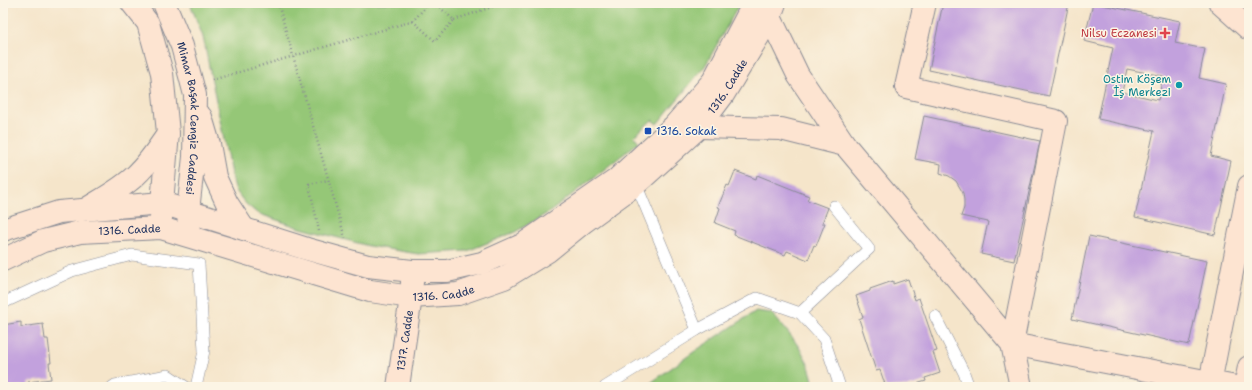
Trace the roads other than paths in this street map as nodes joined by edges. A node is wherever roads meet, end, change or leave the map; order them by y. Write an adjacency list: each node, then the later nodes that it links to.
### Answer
1 (132, 3): 9 (street, Mimar Başak Cengiz Caddesi)
2 (164, 3): 7 (street, Mimar Başak Cengiz Caddesi)
3 (925, 3): 28 (street)
4 (1220, 3): 6 (street)
5 (766, 8): 8 (street, 1316. Cadde); 10 (street); 22 (street, 1316. Cadde)
6 (1249, 29)
7 (194, 91): 16 (street, Mimar Başak Cengiz Caddesi); 18 (street)
8 (699, 126): 10 (street); 11 (street, 1316. Cadde)
9 (168, 133): 13 (street, Mimar Başak Cengiz Caddesi); 15 (street)
10 (845, 145): 28 (street)
11 (636, 184): 23 (street, 1316. Cadde); 27 (lane)
12 (1249, 186): 30 (street)
13 (162, 203): 15 (street, 1316. Cadde); 16 (street, 1316. Cadde); 17 (street, Mimar Başak Cengiz Caddesi)
14 (834, 206): 25 (lane)
15 (85, 210): 19 (street, 1316. Cadde)
16 (188, 211): 18 (street, 1316. Cadde); 20 (street, Mimar Başak Cengiz Caddesi)
17 (161, 228): 20 (street, 1316. Cadde); 21 (street, 1316. Cadde)
18 (244, 229): 22 (street, 1316. Cadde)
19 (3, 230)
20 (190, 237): 23 (street, 1316. Cadde)
21 (3, 260)
22 (412, 270): 23 (street, 1317. Cadde)
23 (411, 297): 34 (street, 1317. Cadde)
24 (3, 303): 33 (lane)
25 (800, 313): 27 (lane); 36 (lane)
26 (935, 316): 37 (lane)
27 (698, 330): 35 (lane)
28 (1012, 344): 30 (street); 38 (street)
29 (1249, 368): 40 (street)
30 (1210, 383): 39 (street)
31 (112, 387): 32 (lane)
32 (186, 387)
33 (196, 387)
34 (398, 387)
35 (605, 387)
36 (840, 387)
37 (969, 387)
38 (1021, 387)
39 (1236, 387)
40 (1245, 387)

